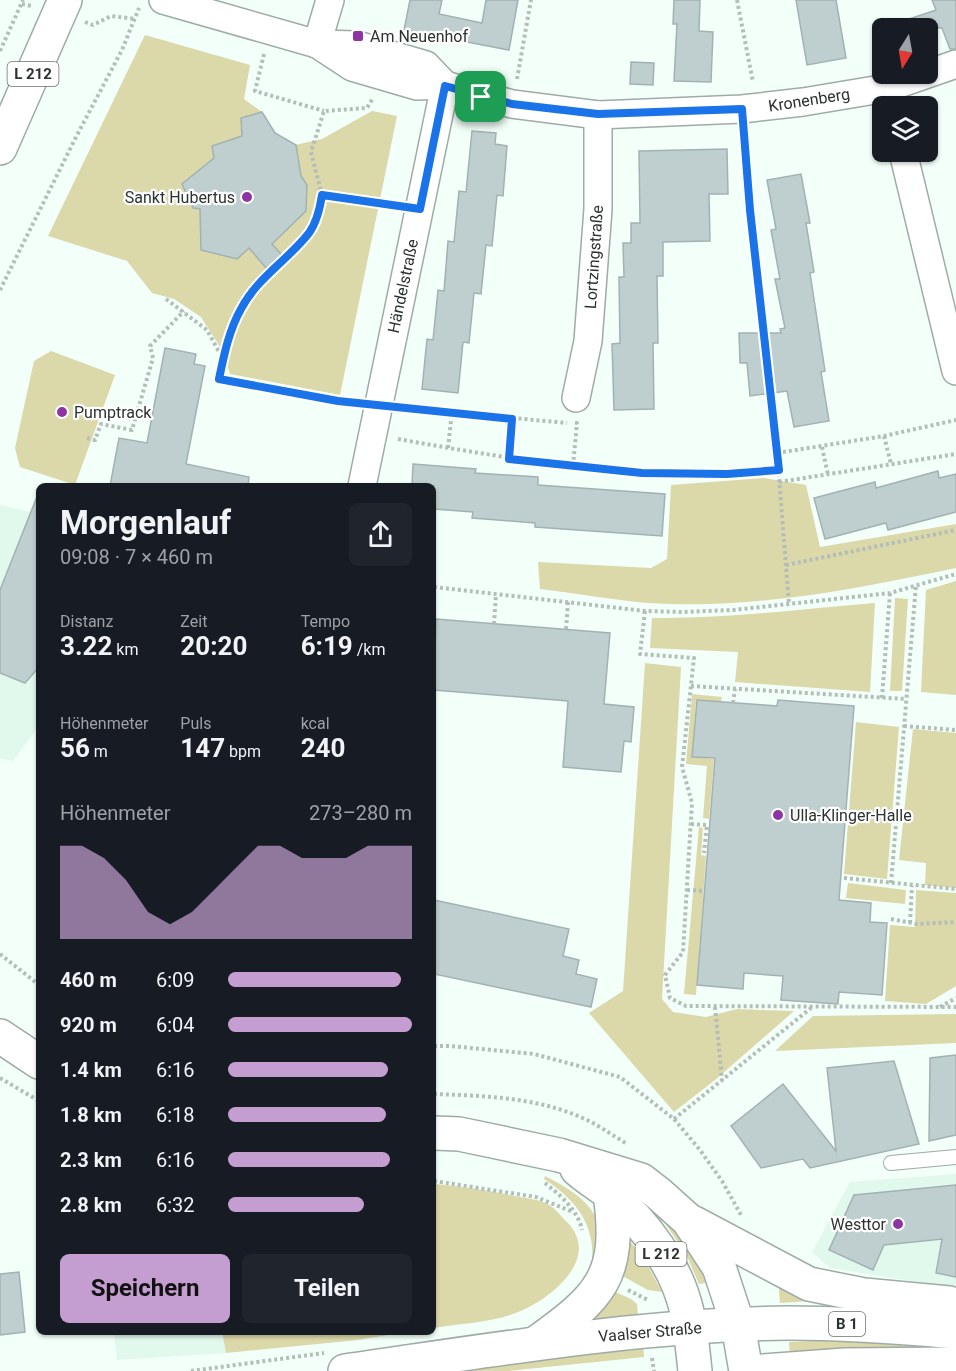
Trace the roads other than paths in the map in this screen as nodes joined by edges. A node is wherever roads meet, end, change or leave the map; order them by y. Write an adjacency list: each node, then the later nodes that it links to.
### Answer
1 (65, 0): 10 (main road, L 212)
2 (163, 0): 4 (street, Kronenberg)
3 (330, 0): 4 (street)
4 (317, 44): 6 (street, Kronenberg)
5 (956, 64): 7 (street, Kronenberg)
6 (445, 86): 9 (street, Kronenberg); 14 (street, Händelstraße)
7 (891, 96)
8 (872, 98): 9 (street, Kronenberg)
9 (598, 114): 13 (street, Lortzingstraße)
10 (0, 148)
11 (905, 162): 12 (street)
12 (956, 371)
13 (576, 398)
14 (363, 483)
15 (0, 1036): 16 (main road)
16 (36, 1060)
17 (436, 1133): 18 (main road, L 212)
18 (559, 1155): 21 (main road, L 212); 22 (main road, L 212)
19 (956, 1157): 20 (lane)
20 (891, 1162)
21 (610, 1194): 25 (main road); 27 (main road, L 212)
22 (688, 1220): 23 (main road); 26 (main road, L 212)
23 (956, 1308)
24 (956, 1332): 26 (main road, Vaalser Straße / B 1)
25 (533, 1345): 27 (main road, Vaalser Straße / B 1); 29 (main road, Vaalser Straße / B 1)
26 (742, 1347): 27 (main road, Vaalser Straße / B 1)
27 (692, 1350)
28 (956, 1364): 30 (main road)
29 (345, 1371)
30 (763, 1371)

